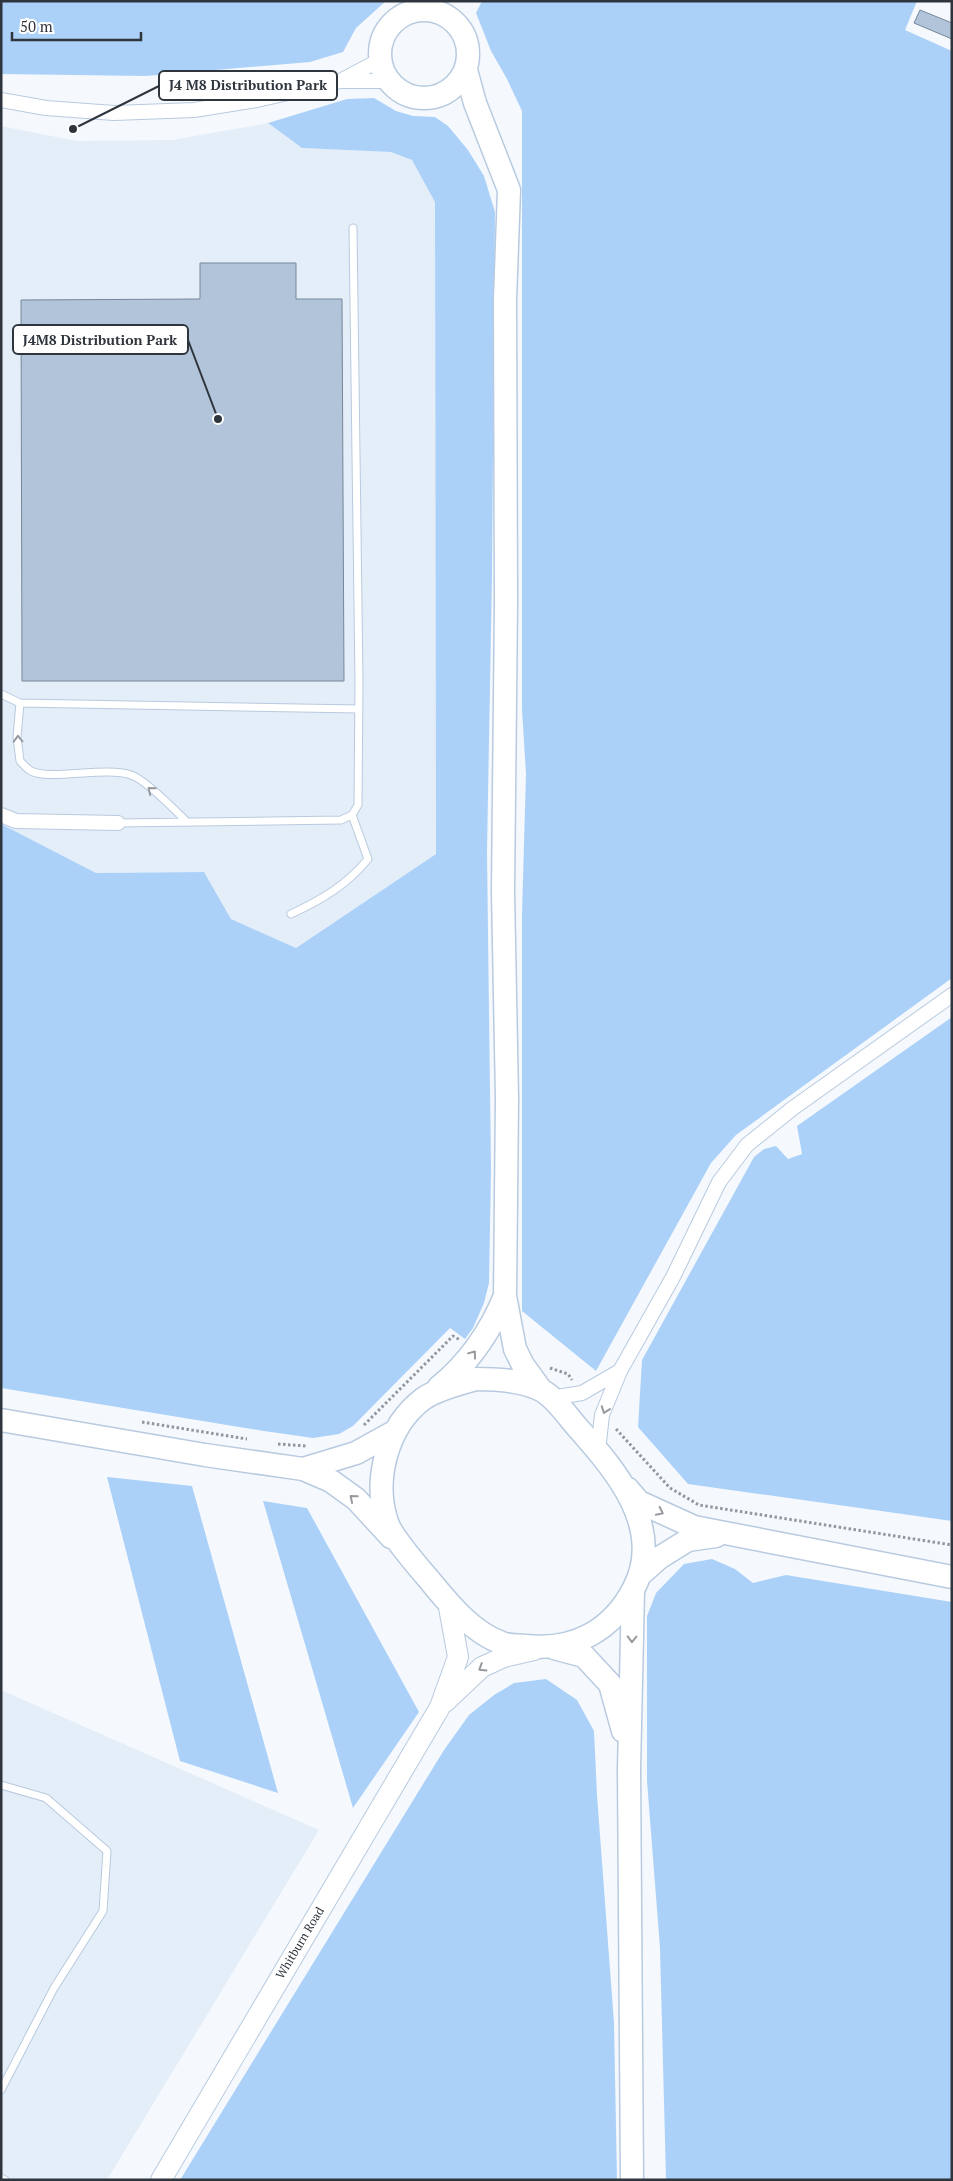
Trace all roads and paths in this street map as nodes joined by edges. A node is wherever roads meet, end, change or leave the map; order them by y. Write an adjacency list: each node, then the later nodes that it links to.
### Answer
1 (432, 6): 2 (main road); 3 (main road)
2 (453, 11): 4 (main road)
3 (380, 60): 5 (street); 6 (main road)
4 (466, 70): 7 (main road); 9 (main road)
5 (341, 81): 6 (street); 8 (street)
6 (390, 82): 7 (main road)
7 (443, 94): 9 (main road)
8 (1, 100)
9 (489, 136): 20 (main road)
10 (353, 228): 13 (lane)
11 (1, 694): 12 (lane)
12 (20, 703): 13 (lane); 16 (lane, one-way to 12)
13 (359, 709): 15 (lane)
14 (1, 815): 17 (street)
15 (352, 815): 16 (lane); 18 (lane)
16 (187, 822): 17 (lane)
17 (118, 823)
18 (290, 914)
19 (952, 995): 23 (street)
20 (505, 1296): 21 (main road); 25 (main road)
21 (477, 1348): 26 (main road, one-way to 21); 30 (path)
22 (545, 1363): 24 (path)
23 (620, 1370): 24 (street); 27 (street, one-way to 27)
24 (582, 1393): 25 (street)
25 (546, 1394): 26 (main road); 35 (main road)
26 (424, 1398): 31 (main road)
27 (602, 1415): 35 (street); 39 (path)
28 (1, 1420): 36 (main road)
29 (139, 1422): 32 (path)
30 (363, 1426)
31 (394, 1432): 36 (main road); 40 (main road)
32 (257, 1441)
33 (276, 1444): 34 (path)
34 (308, 1446)
35 (598, 1451): 37 (main road)
36 (304, 1469): 40 (main road, one-way to 36)
37 (612, 1469): 38 (main road, one-way to 38); 42 (main road)
38 (734, 1533): 41 (main road); 42 (main road)
39 (952, 1545)
40 (411, 1558): 43 (main road)
41 (952, 1577)
42 (637, 1582): 44 (main road); 46 (main road, one-way to 46)
43 (448, 1602): 44 (main road); 45 (main road, Whitburn Road)
44 (549, 1647): 45 (main road, Whitburn Road, one-way to 45); 46 (main road)
45 (440, 1707): 51 (main road, Whitburn Road)
46 (629, 1769): 52 (main road)
47 (1, 1785): 48 (lane)
48 (1, 2090)
49 (1, 2178): 50 (lane)
50 (4, 2180)
51 (161, 2180)
52 (632, 2180)

